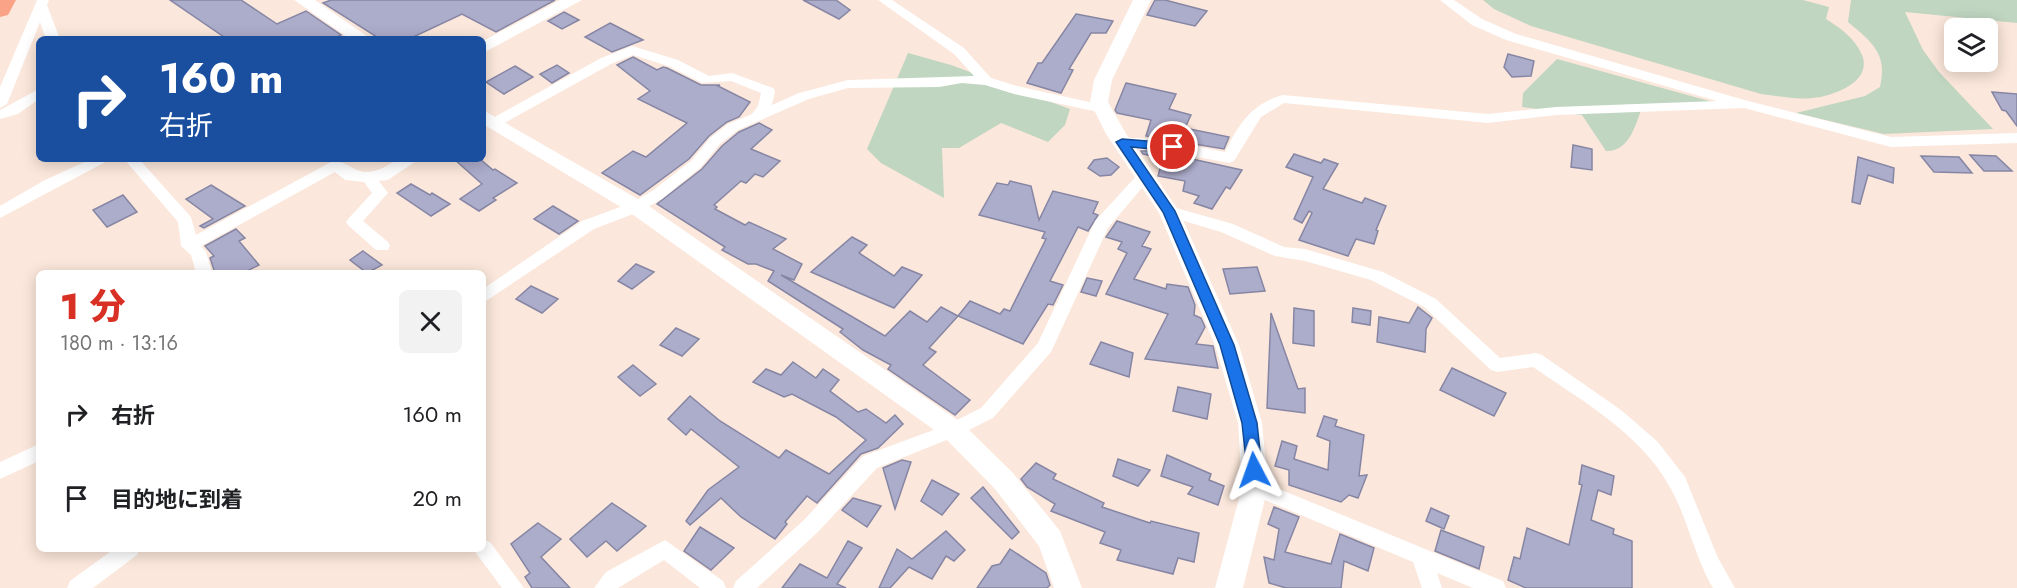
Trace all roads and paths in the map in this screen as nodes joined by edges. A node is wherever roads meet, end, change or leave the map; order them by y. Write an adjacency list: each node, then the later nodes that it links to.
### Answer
1 (5, 0): 8 (highway)
2 (303, 0): 10 (street)
3 (573, 0): 11 (street)
4 (884, 0): 12 (street)
5 (1142, 0): 16 (street)
6 (1446, 0): 15 (street)
7 (42, 3): 9 (street); 14 (street)
8 (0, 10)
9 (52, 36)
10 (357, 36)
11 (486, 46)
12 (986, 81): 16 (street); 19 (street)
13 (36, 95): 17 (street)
14 (0, 104)
15 (1744, 104): 20 (street); 21 (street)
16 (1103, 109): 21 (street)
17 (0, 115)
18 (486, 118): 19 (street); 28 (street)
19 (755, 118): 28 (street)
20 (2017, 138)
21 (1122, 142): 26 (street)
22 (97, 162): 30 (street)
23 (134, 162): 31 (street)
24 (407, 162): 27 (street)
25 (335, 163): 27 (street); 31 (street)
26 (1145, 176): 29 (street); 35 (street)
27 (368, 177): 32 (street)
28 (636, 207): 34 (street); 35 (street)
29 (1169, 211): 38 (street); 51 (street)
30 (0, 213)
31 (189, 246): 33 (street)
32 (382, 246)
33 (203, 270)
34 (486, 295)
35 (953, 430): 46 (street); 47 (street)
36 (36, 453): 37 (street)
37 (0, 471)
38 (1255, 487): 41 (street); 48 (street)
39 (126, 552): 42 (street)
40 (486, 552): 43 (street)
41 (1420, 555): 49 (street); 50 (street)
42 (77, 588)
43 (514, 588)
44 (604, 588): 45 (street)
45 (716, 588)
46 (743, 588)
47 (1068, 588)
48 (1229, 588)
49 (1432, 588)
50 (1496, 588)
51 (1725, 588)

